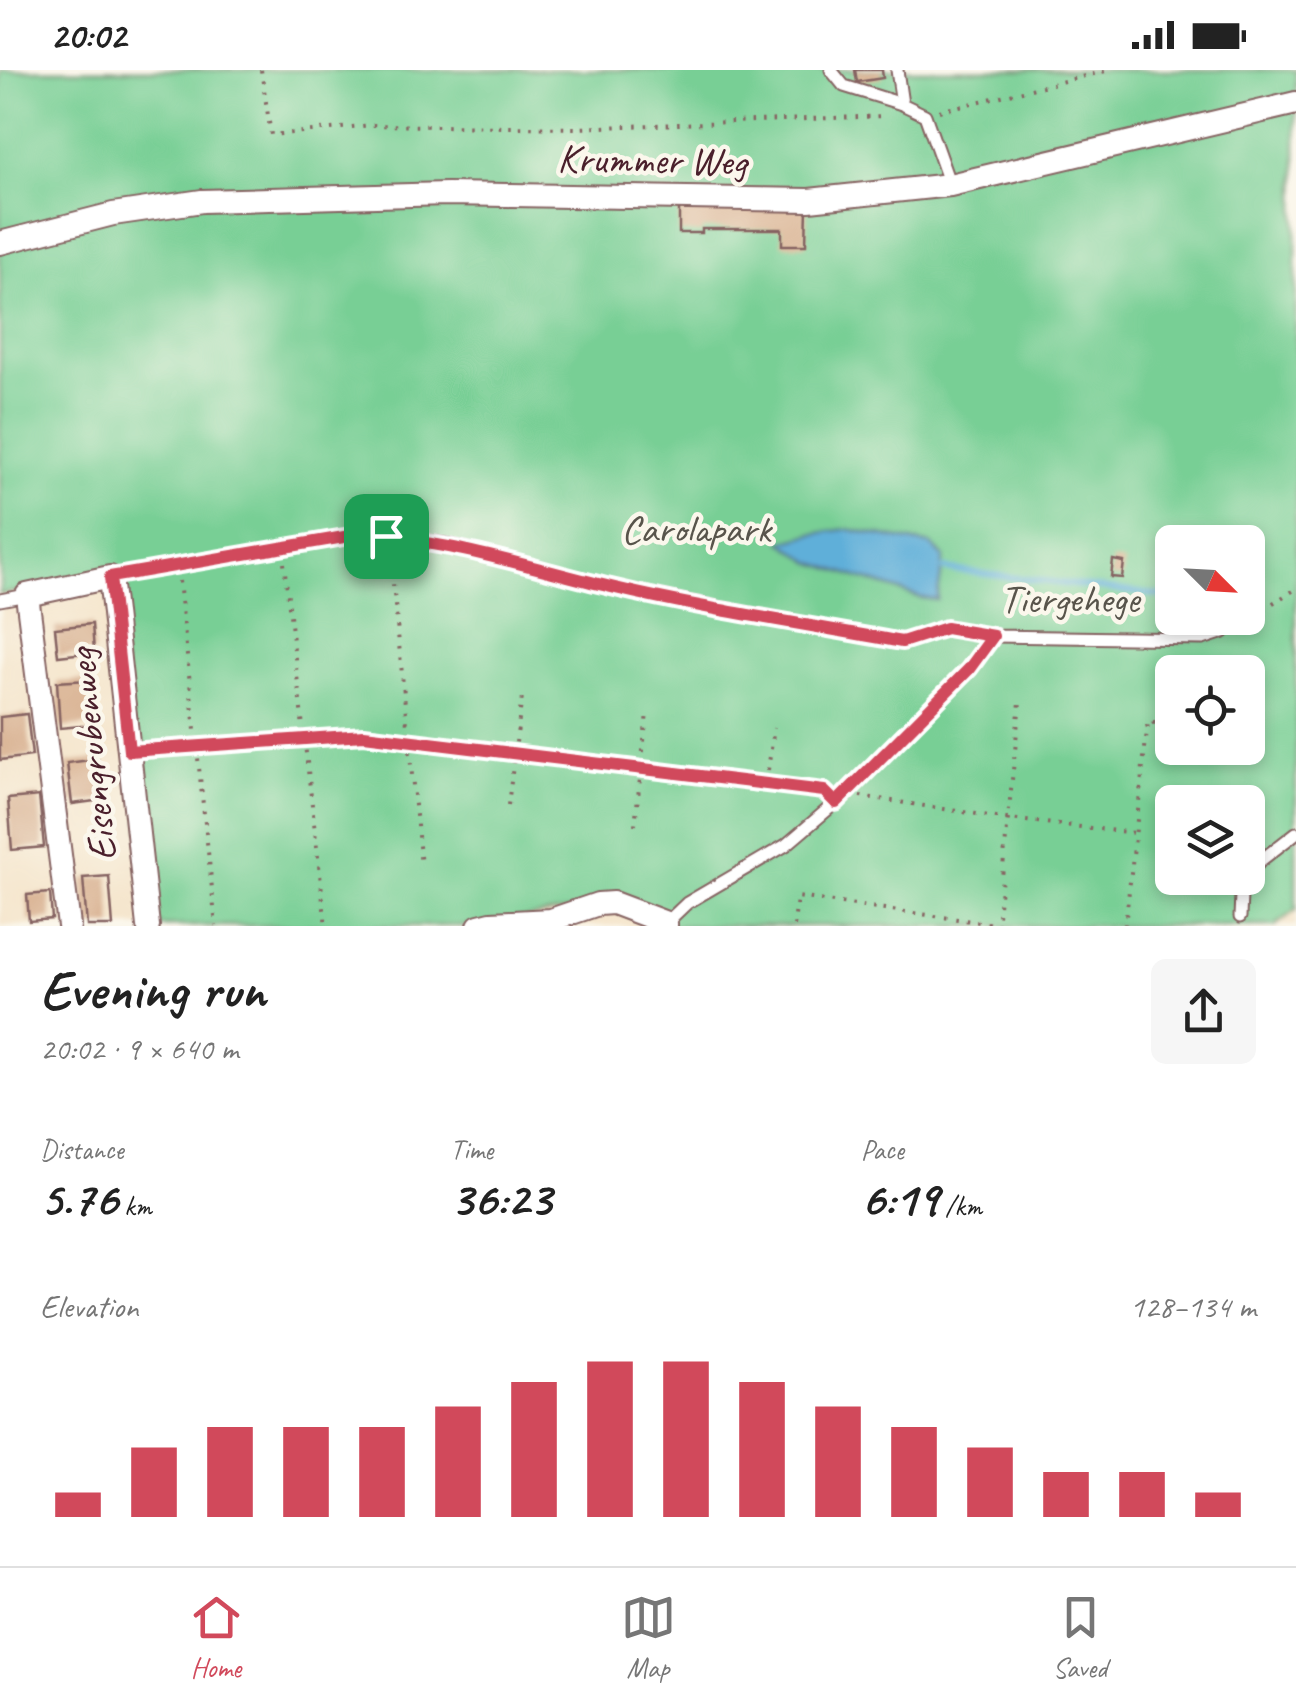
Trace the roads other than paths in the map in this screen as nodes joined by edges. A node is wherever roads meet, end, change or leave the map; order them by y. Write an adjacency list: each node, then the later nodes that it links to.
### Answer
1 (831, 70): 4 (lane)
2 (897, 70): 4 (lane)
3 (1296, 103): 5 (street, Krummer Weg)
4 (902, 104): 5 (lane)
5 (950, 185): 6 (street, Krummer Weg)
6 (0, 243)
7 (110, 577): 8 (street); 10 (lane); 18 (street, Eisengrubenweg)
8 (27, 595): 9 (lane); 17 (street, Eisengrubenweg)
9 (0, 600)
10 (1215, 635)
11 (766, 784): 16 (lane)
12 (1296, 833): 13 (lane)
13 (1265, 857)
14 (1241, 895): 15 (lane)
15 (1240, 916)
16 (666, 924): 19 (street)
17 (69, 926)
18 (148, 926)
19 (479, 926)

